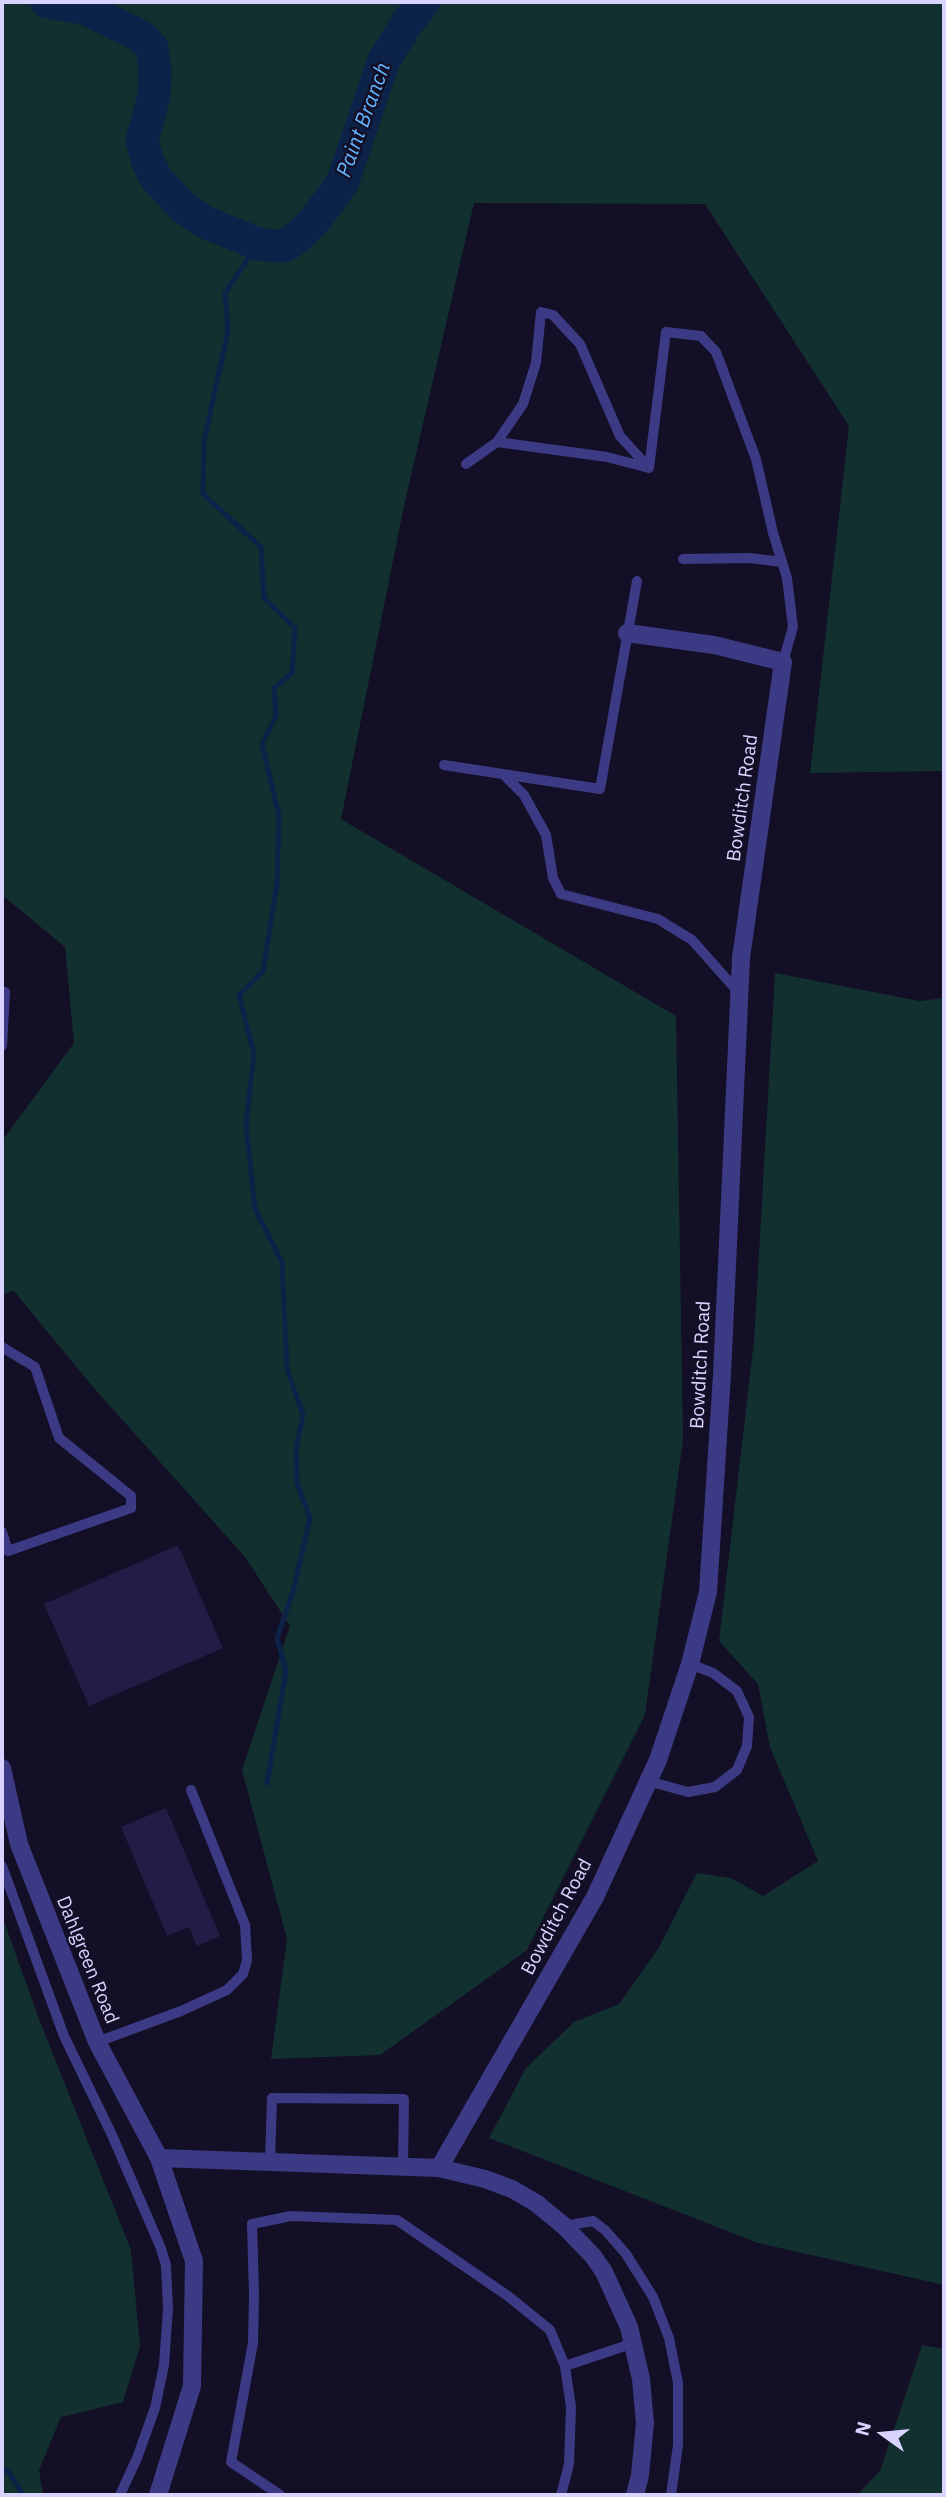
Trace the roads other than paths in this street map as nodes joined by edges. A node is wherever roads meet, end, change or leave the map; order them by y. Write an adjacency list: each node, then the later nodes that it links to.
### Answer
1 (497, 442): 2 (lane); 3 (lane); 3 (lane)
2 (466, 464)
3 (649, 468): 5 (lane)
4 (683, 559): 5 (lane)
5 (782, 562): 8 (lane)
6 (637, 581): 7 (lane)
7 (627, 633): 8 (street); 10 (lane)
8 (783, 662): 12 (street, Bowditch Road)
9 (444, 765): 10 (lane)
10 (502, 773): 12 (lane)
11 (2, 991): 13 (lane)
12 (740, 993): 16 (street, Bowditch Road)
13 (2, 1046)
14 (2, 1347): 15 (lane)
15 (2, 1532)
16 (690, 1664): 18 (street, Bowditch Road); 18 (lane)
17 (2, 1768): 21 (street, Dahlgreen Road)
18 (648, 1781): 25 (street, Bowditch Road)
19 (191, 1790): 21 (lane)
20 (2, 1866): 29 (lane)
21 (97, 2042): 22 (street, Dahlgreen Road)
22 (159, 2158): 23 (street); 30 (street, Dahlgreen Road)
23 (270, 2162): 24 (street); 24 (lane)
24 (403, 2167): 25 (street)
25 (439, 2168): 26 (street)
26 (564, 2226): 27 (street); 34 (lane)
27 (634, 2343): 28 (lane); 33 (street)
28 (565, 2366): 31 (lane); 32 (lane)
29 (120, 2495)
30 (159, 2495)
31 (280, 2495)
32 (561, 2495)
33 (635, 2495)
34 (671, 2495)

